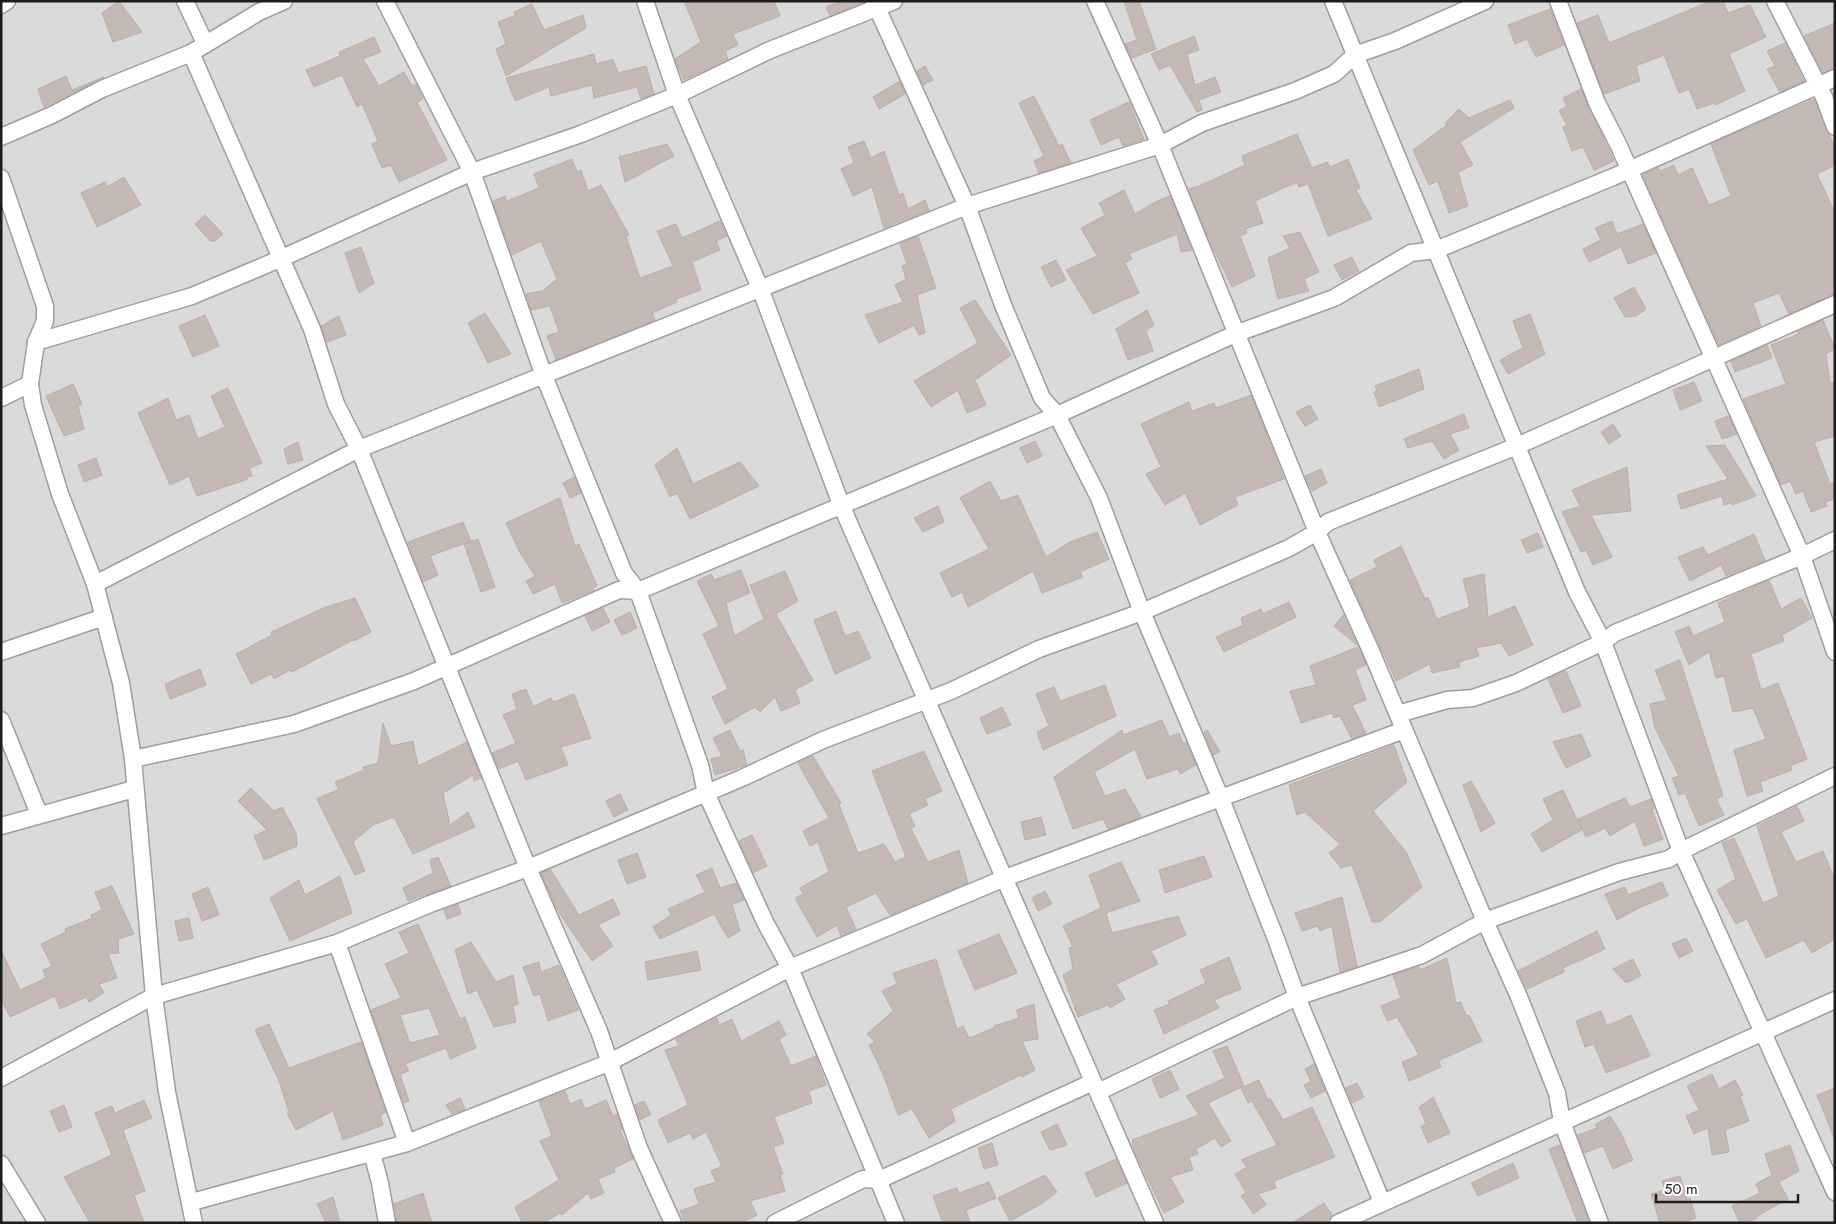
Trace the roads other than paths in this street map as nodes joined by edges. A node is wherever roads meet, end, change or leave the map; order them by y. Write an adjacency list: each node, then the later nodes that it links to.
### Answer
1 (6, 1): 13 (street)
2 (185, 1): 14 (street)
3 (284, 1): 14 (street)
4 (385, 1): 24 (street)
5 (645, 1): 19 (street)
6 (894, 1): 12 (street)
7 (1095, 1): 22 (street)
8 (1333, 1): 16 (street)
9 (1485, 1): 16 (street)
10 (1558, 1): 23 (street)
11 (1775, 1): 18 (street)
12 (875, 4): 19 (street); 26 (street)
13 (1, 5)
14 (205, 43): 15 (street)
15 (190, 53): 21 (street); 28 (street)
16 (1355, 55): 22 (street); 27 (street)
17 (1835, 78): 18 (street)
18 (1817, 84): 20 (street); 23 (street)
19 (677, 95): 24 (street); 29 (street)
20 (1835, 127)
21 (1, 137)
22 (1160, 145): 26 (street); 31 (street)
23 (1628, 168): 27 (street); 33 (street)
24 (472, 172): 28 (street); 34 (street)
25 (1, 178): 32 (street)
26 (967, 206): 29 (street); 37 (street)
27 (1436, 250): 31 (street); 38 (street)
28 (280, 259): 32 (street); 39 (street)
29 (760, 288): 34 (street); 40 (street)
30 (1835, 304): 33 (street)
31 (1235, 334): 37 (street); 41 (street)
32 (36, 342): 35 (street)
33 (1712, 358): 38 (street); 43 (street)
34 (544, 376): 39 (street); 45 (street)
35 (30, 384): 36 (street); 44 (street)
36 (1, 398)
37 (1057, 415): 40 (street); 46 (street)
38 (1516, 446): 41 (street); 48 (street)
39 (359, 449): 44 (street); 51 (street)
40 (842, 506): 45 (street); 52 (street)
41 (1317, 532): 46 (street); 53 (street)
42 (1835, 540): 43 (street)
43 (1802, 556): 48 (street); 50 (street)
44 (95, 584): 47 (street)
45 (638, 591): 51 (street); 59 (street)
46 (1142, 612): 52 (street); 60 (street)
47 (104, 617): 49 (street); 56 (street)
48 (1603, 642): 53 (street); 63 (street)
49 (1, 652)
50 (1835, 652)
51 (447, 666): 56 (street); 64 (street)
52 (928, 699): 59 (street); 65 (street)
53 (1398, 714): 55 (street)
54 (1, 720): 61 (street)
55 (1404, 730): 60 (street); 66 (street)
56 (133, 759): 58 (street)
57 (1835, 776): 63 (street)
58 (134, 789): 61 (street); 69 (street)
59 (706, 793): 64 (street); 68 (street)
60 (1221, 799): 65 (street); 70 (street)
61 (39, 814): 62 (street)
62 (1, 826)
63 (1681, 851): 66 (street); 72 (street)
64 (528, 868): 67 (street); 73 (street)
65 (1005, 878): 68 (street); 75 (street)
66 (1485, 921): 70 (street); 76 (street)
67 (337, 943): 69 (street); 77 (street)
68 (790, 968): 73 (street); 80 (street)
69 (154, 996): 74 (street); 82 (street)
70 (1297, 997): 75 (street); 83 (street)
71 (1835, 1000): 72 (street)
72 (1760, 1032): 76 (street); 81 (street)
73 (608, 1063): 77 (street); 87 (street)
74 (1, 1078)
75 (1096, 1087): 80 (street); 90 (street)
76 (1562, 1122): 83 (street); 92 (street)
77 (407, 1143): 78 (street)
78 (372, 1153): 82 (street); 86 (street)
79 (1, 1164): 84 (street)
80 (879, 1180): 88 (street); 89 (street)
81 (1835, 1192)
82 (192, 1202): 85 (street)
83 (1382, 1202): 91 (street)
84 (37, 1223)
85 (194, 1223)
86 (387, 1223)
87 (673, 1223)
88 (775, 1223)
89 (896, 1223)
90 (1155, 1223)
91 (1338, 1223)
92 (1600, 1223)

